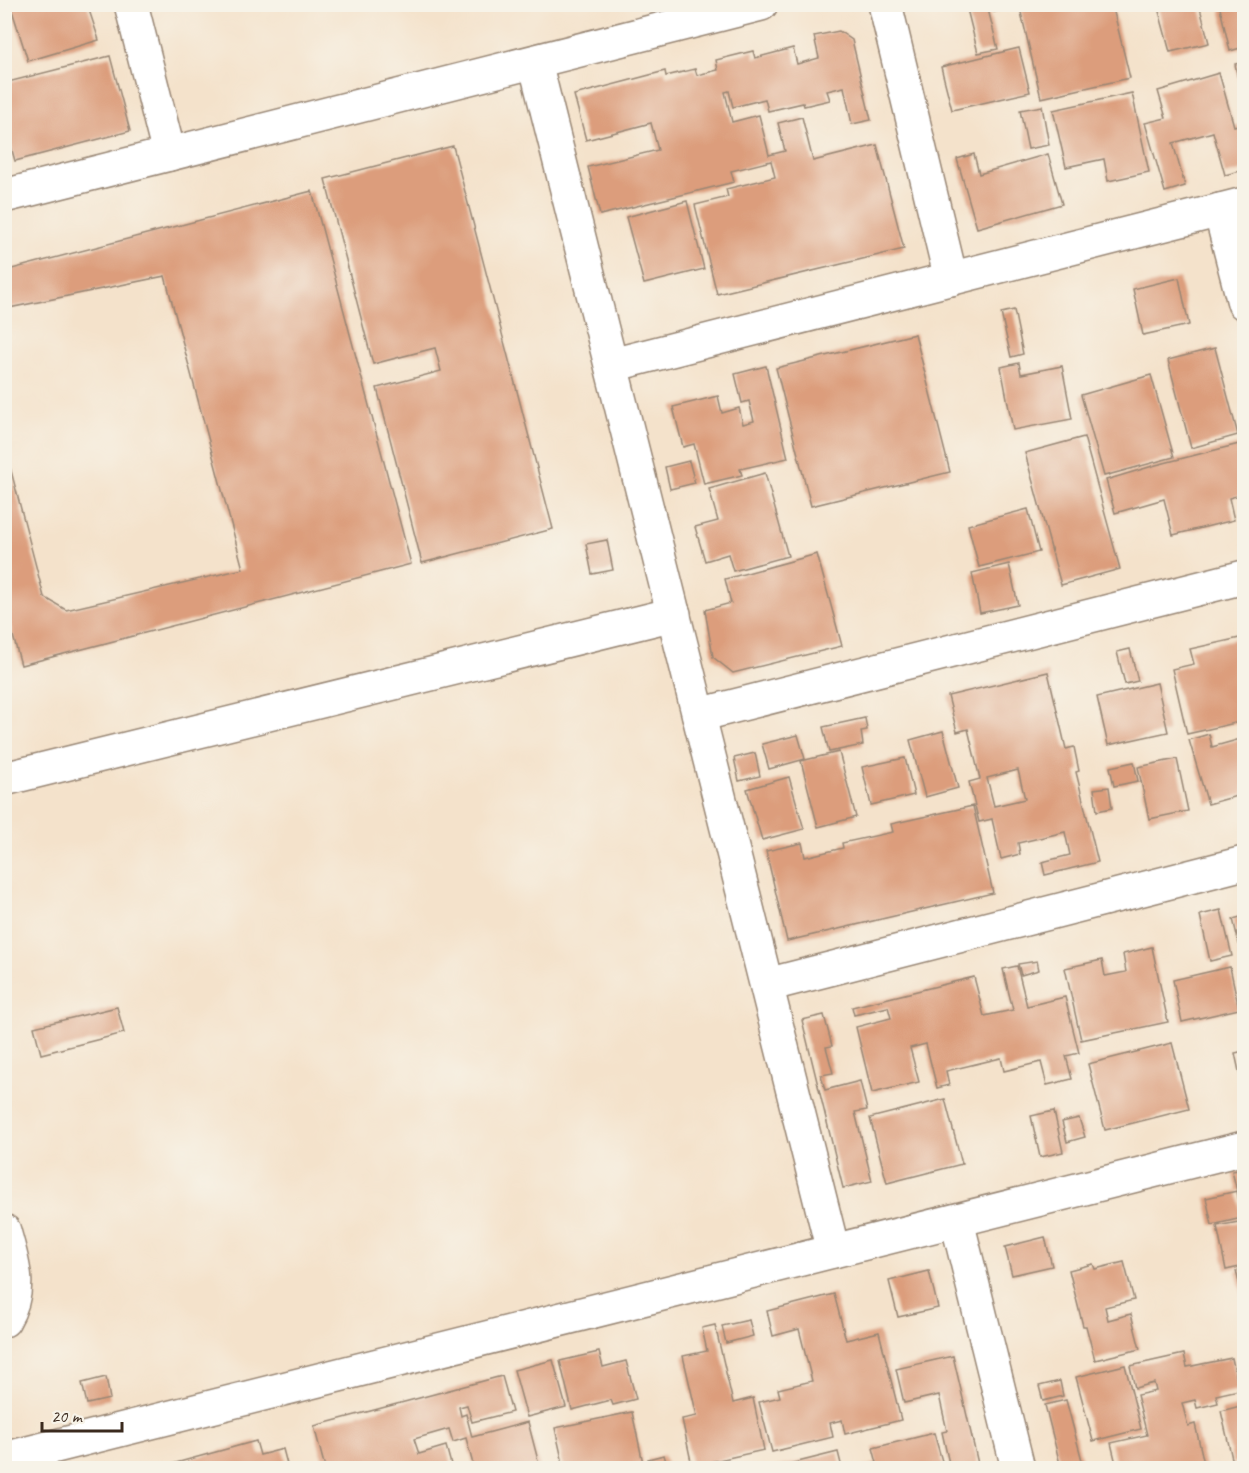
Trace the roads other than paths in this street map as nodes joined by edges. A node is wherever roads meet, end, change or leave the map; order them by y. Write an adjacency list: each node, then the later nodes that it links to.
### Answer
1 (131, 4): 6 (street)
2 (761, 4): 4 (street)
3 (885, 4): 9 (street)
4 (700, 12): 5 (street)
5 (535, 62): 6 (street); 11 (street)
6 (169, 154): 7 (street)
7 (4, 196)
8 (1233, 207): 9 (street); 10 (street)
9 (951, 279): 11 (street)
10 (1245, 303)
11 (612, 365): 13 (street)
12 (1245, 576): 14 (street)
13 (674, 614): 14 (street); 15 (street)
14 (699, 715): 17 (street)
15 (4, 779)
16 (1245, 863): 17 (street)
17 (767, 985): 21 (street)
18 (1245, 1148): 19 (street)
19 (957, 1221): 21 (street); 25 (street)
20 (4, 1231): 22 (street)
21 (833, 1251): 23 (street)
22 (4, 1320)
23 (4, 1461): 24 (street)
24 (6, 1468)
25 (1018, 1468)

